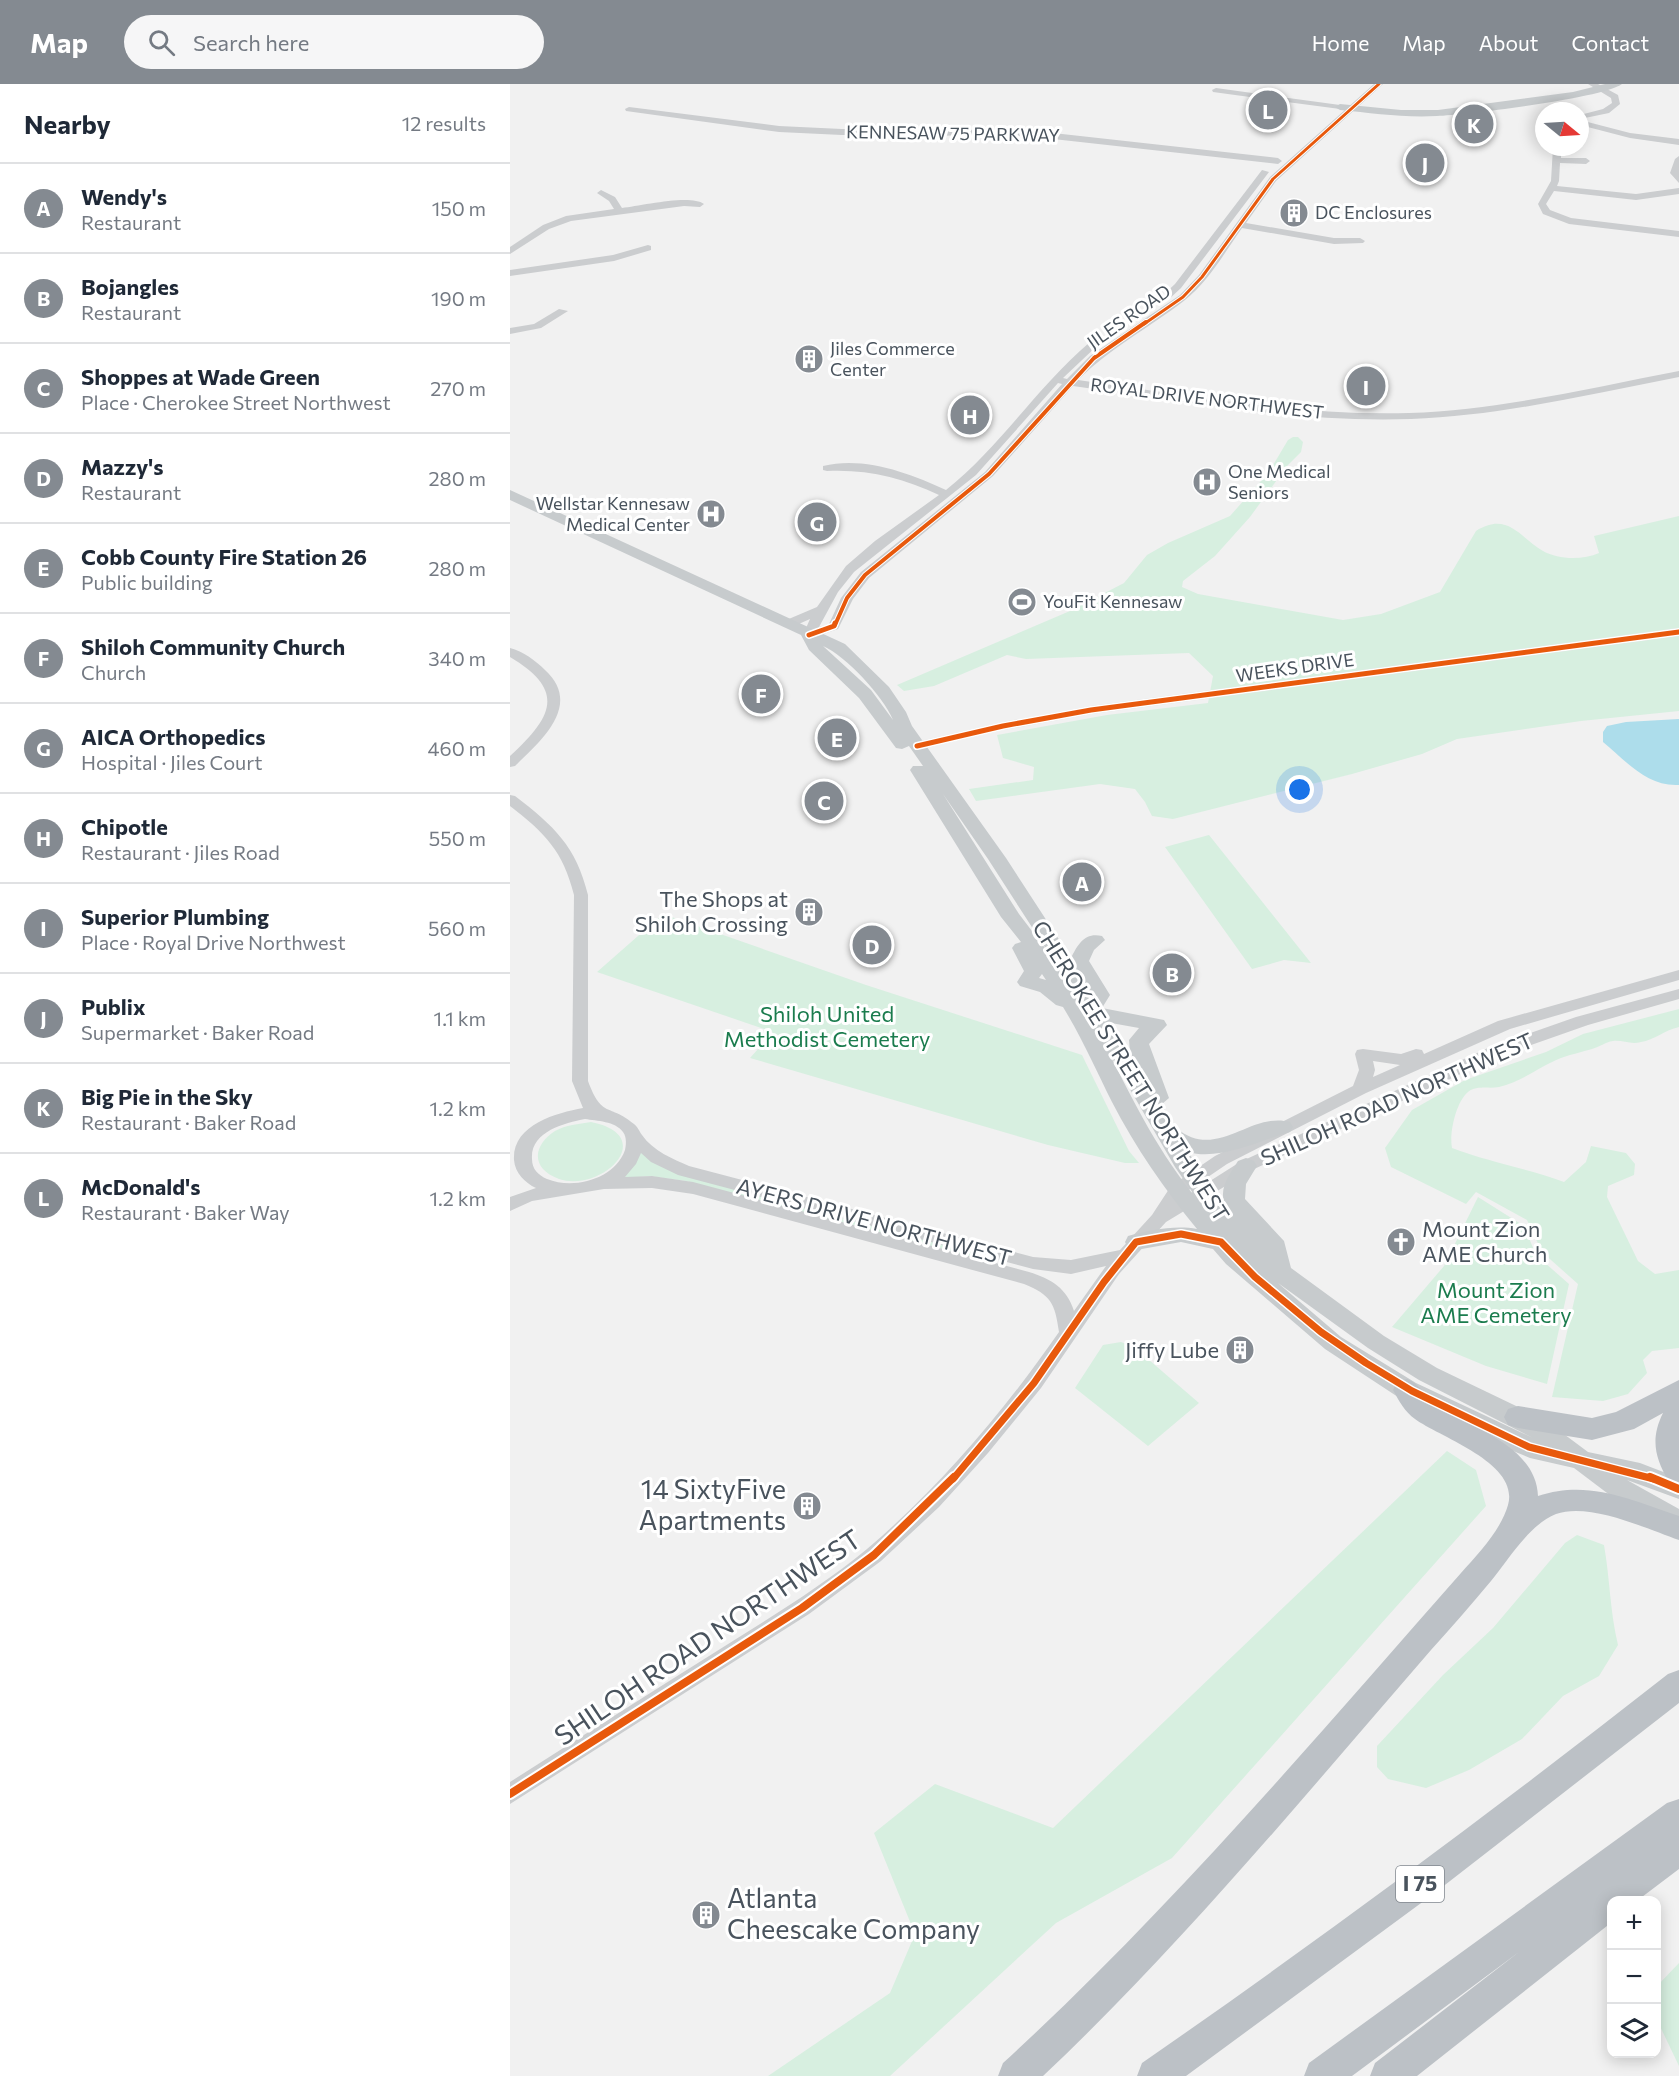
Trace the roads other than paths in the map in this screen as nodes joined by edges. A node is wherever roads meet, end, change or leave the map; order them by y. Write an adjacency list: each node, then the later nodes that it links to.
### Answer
1 (1365, 84): 8 (street)
2 (1379, 84): 9 (street, JILES ROAD)
3 (1441, 84): 4 (street)
4 (1448, 84)
5 (1617, 84): 6 (main road)
6 (1597, 87): 9 (main road); 11 (street)
7 (1216, 90): 8 (street)
8 (1340, 107): 9 (main road); 13 (street)
9 (1352, 109): 27 (street, JILES ROAD)
10 (629, 110): 19 (street, KENNESAW 75 PARKWAY)
11 (1589, 115)
12 (1589, 124): 14 (street)
13 (1306, 136)
14 (1679, 142)
15 (1286, 153): 19 (street, JILES ROAD)
16 (1557, 156): 18 (street)
17 (1679, 159): 21 (street)
18 (1557, 160): 20 (street); 22 (street)
19 (1278, 161): 36 (street, JILES ROAD)
20 (1586, 161)
21 (1679, 180)
22 (1552, 188): 23 (street); 28 (street)
23 (1679, 191)
24 (601, 193): 26 (street)
25 (700, 204): 26 (street)
26 (619, 211): 31 (street)
27 (1239, 225): 29 (street); 37 (street, JILES ROAD)
28 (1679, 234)
29 (1360, 241)
30 (648, 248): 32 (street)
31 (510, 251)
32 (510, 273)
33 (563, 311): 34 (street)
34 (510, 331)
35 (1679, 374): 37 (street, ROYAL DRIVE NORTHWEST)
36 (1055, 380): 37 (street, ROYAL DRIVE NORTHWEST); 39 (street, JILES ROAD)
37 (1071, 382): 46 (street, JILES ROAD)
38 (827, 468): 40 (street)
39 (969, 475): 40 (street); 42 (street, JILES ROAD)
40 (920, 482): 42 (street)
41 (510, 494): 44 (main road, CHEROKEE STREET NORTHWEST)
42 (945, 494): 43 (street, JILES ROAD)
43 (820, 610): 44 (street); 46 (street, JILES ROAD)
44 (788, 624): 46 (main road, CHEROKEE STREET NORTHWEST)
45 (1679, 632): 48 (street, WEEKS DRIVE)
46 (809, 635): 48 (main road, CHEROKEE STREET NORTHWEST); 54 (main road, CHEROKEE STREET NORTHWEST)
47 (510, 652): 49 (street)
48 (918, 746): 51 (main road, CHEROKEE STREET NORTHWEST)
49 (510, 763)
50 (510, 799): 56 (street)
51 (1037, 922): 54 (main road, CHEROKEE STREET NORTHWEST); 54 (main road)
52 (1679, 975): 55 (street, SHILOH ROAD NORTHWEST)
53 (1679, 994): 65 (street, SHILOH ROAD NORTHWEST)
54 (1088, 1014): 58 (main road, CHEROKEE STREET NORTHWEST); 58 (main road); 68 (main road, CHEROKEE STREET NORTHWEST)
55 (1488, 1032): 57 (street, SHILOH ROAD NORTHWEST); 57 (street)
56 (580, 1081): 59 (street); 60 (street)
57 (1360, 1089): 61 (street, SHILOH ROAD NORTHWEST)
58 (1155, 1112): 62 (main road, CHEROKEE STREET NORTHWEST)
59 (600, 1114): 60 (street); 63 (street)
60 (557, 1119): 64 (street)
61 (1282, 1127): 62 (main road); 68 (street, SHILOH ROAD NORTHWEST)
62 (1168, 1133): 68 (main road, CHEROKEE STREET NORTHWEST)
63 (634, 1138): 66 (street); 72 (street, AYERS DRIVE NORTHWEST)
64 (523, 1161): 67 (street); 69 (street)
65 (1246, 1166): 68 (street, SHILOH ROAD NORTHWEST); 73 (main road)
66 (602, 1183): 67 (street); 74 (street, AYERS DRIVE NORTHWEST)
67 (564, 1190): 70 (street)
68 (1191, 1191): 71 (main road, CHEROKEE STREET NORTHWEST); 72 (street, SHILOH ROAD NORTHWEST); 73 (main road, CHEROKEE STREET NORTHWEST)
69 (510, 1200)
70 (510, 1205)
71 (1221, 1242): 72 (main road); 75 (main road, CHEROKEE STREET NORTHWEST)
72 (1130, 1248): 74 (street, SHILOH ROAD NORTHWEST)
73 (1280, 1270): 78 (main road, CHEROKEE STREET NORTHWEST)
74 (1069, 1333): 86 (street, SHILOH ROAD NORTHWEST)
75 (1407, 1390): 79 (main road, CHEROKEE STREET NORTHWEST); 84 (highway)
76 (1679, 1391): 78 (highway)
77 (1679, 1408): 80 (highway)
78 (1518, 1417): 79 (main road, CHEROKEE STREET NORTHWEST)
79 (1580, 1460): 81 (main road); 82 (main road)
80 (1679, 1474)
81 (1679, 1489)
82 (1679, 1521)
83 (1679, 1528): 84 (highway)
84 (1505, 1539): 91 (highway)
85 (1679, 1684): 92 (highway, I 75)
86 (510, 1794)
87 (1679, 1814): 93 (highway)
88 (1679, 1849): 89 (highway)
89 (1618, 1896)
90 (1607, 1905): 94 (highway)
91 (1016, 2076)
92 (1155, 2076)
93 (1322, 2076)
94 (1388, 2076)

